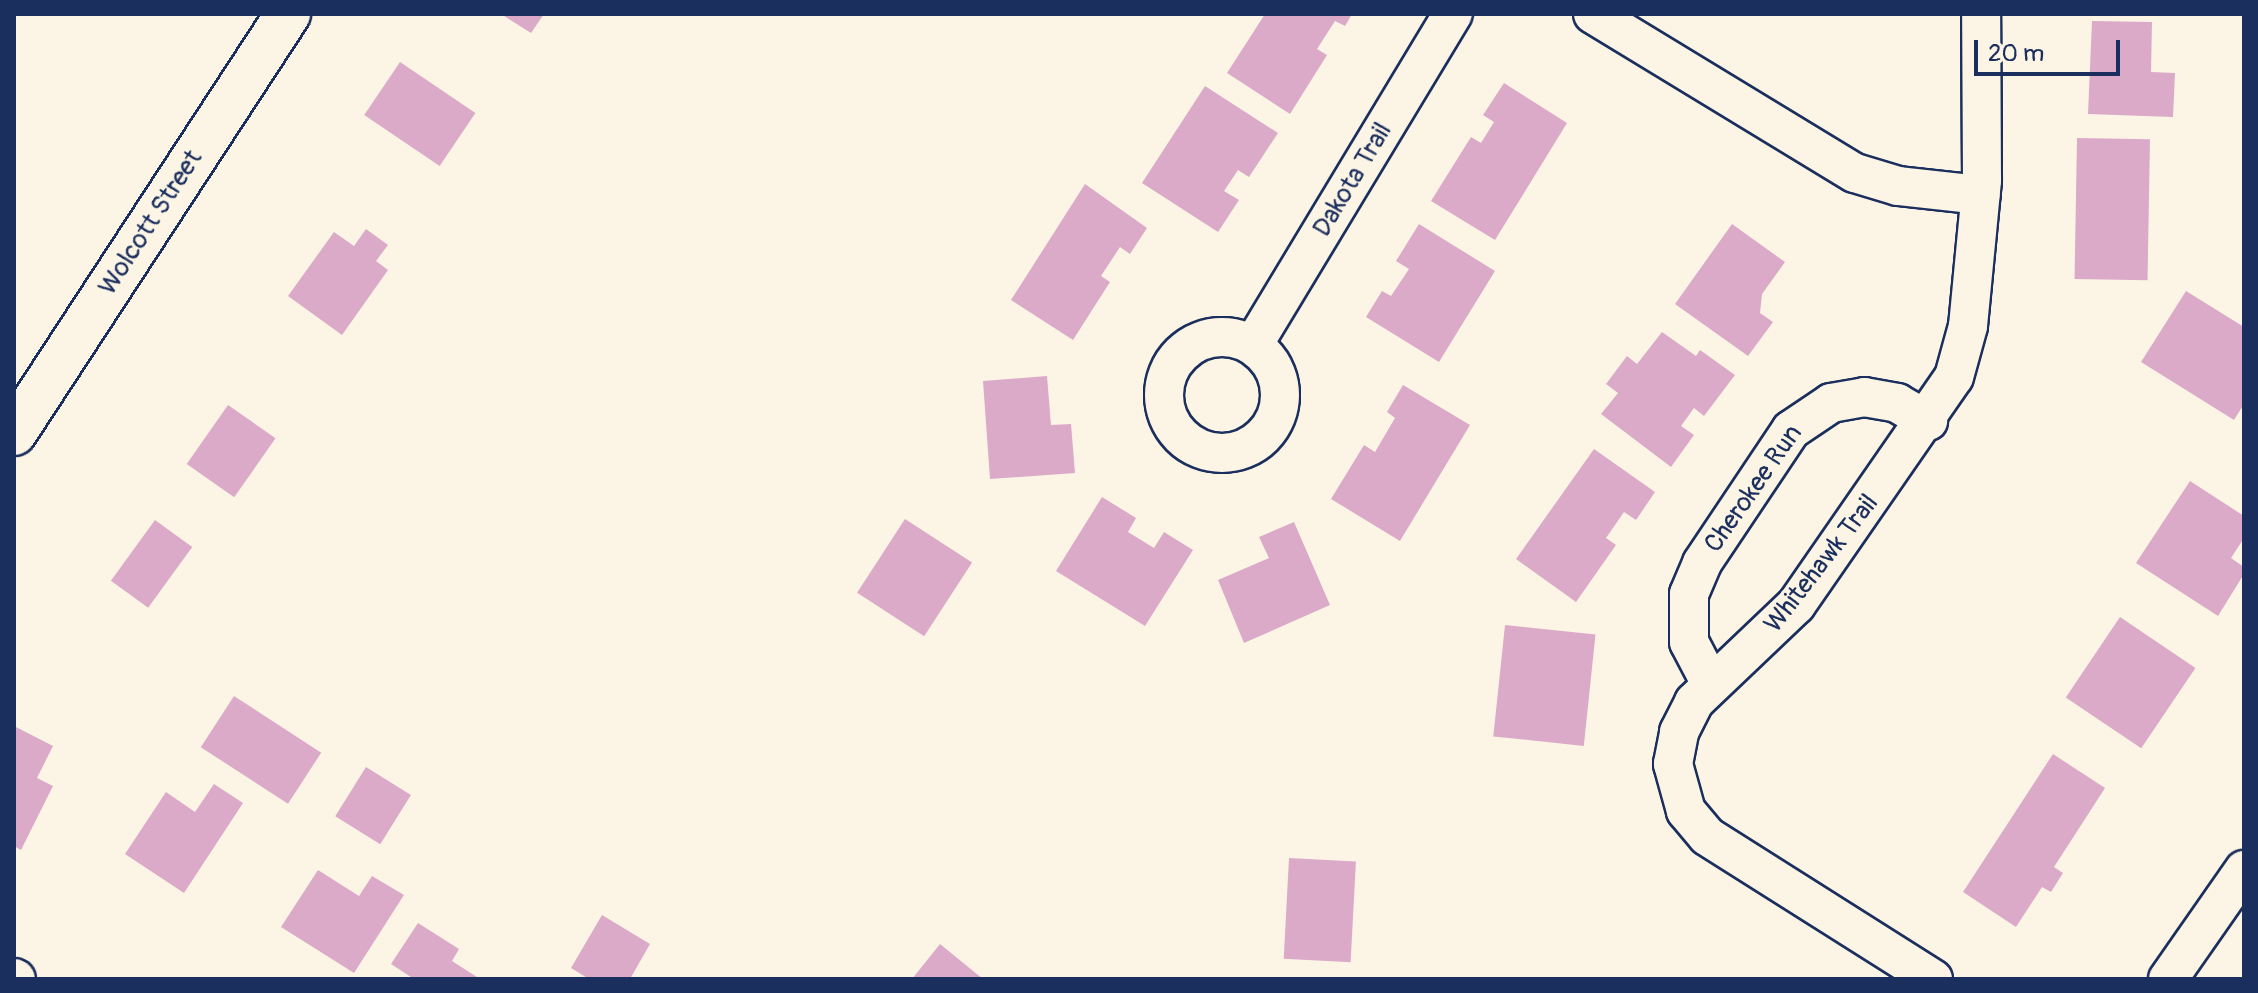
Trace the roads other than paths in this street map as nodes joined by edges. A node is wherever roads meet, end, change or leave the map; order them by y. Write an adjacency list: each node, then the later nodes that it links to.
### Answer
1 (288, 14): 8 (main road, Wolcott Street)
2 (1453, 14): 6 (street, Dakota Trail)
3 (1593, 14): 5 (street)
4 (1981, 14): 5 (street, Whitehawk Trail)
5 (1981, 195): 7 (street, Whitehawk Trail)
6 (1253, 345)
7 (1928, 421): 9 (street, Whitehawk Trail); 9 (street, Cherokee Run)
8 (14, 433)
9 (1711, 684): 11 (street, Whitehawk Trail)
10 (2244, 870): 12 (street)
11 (1933, 979)
12 (2168, 979)

